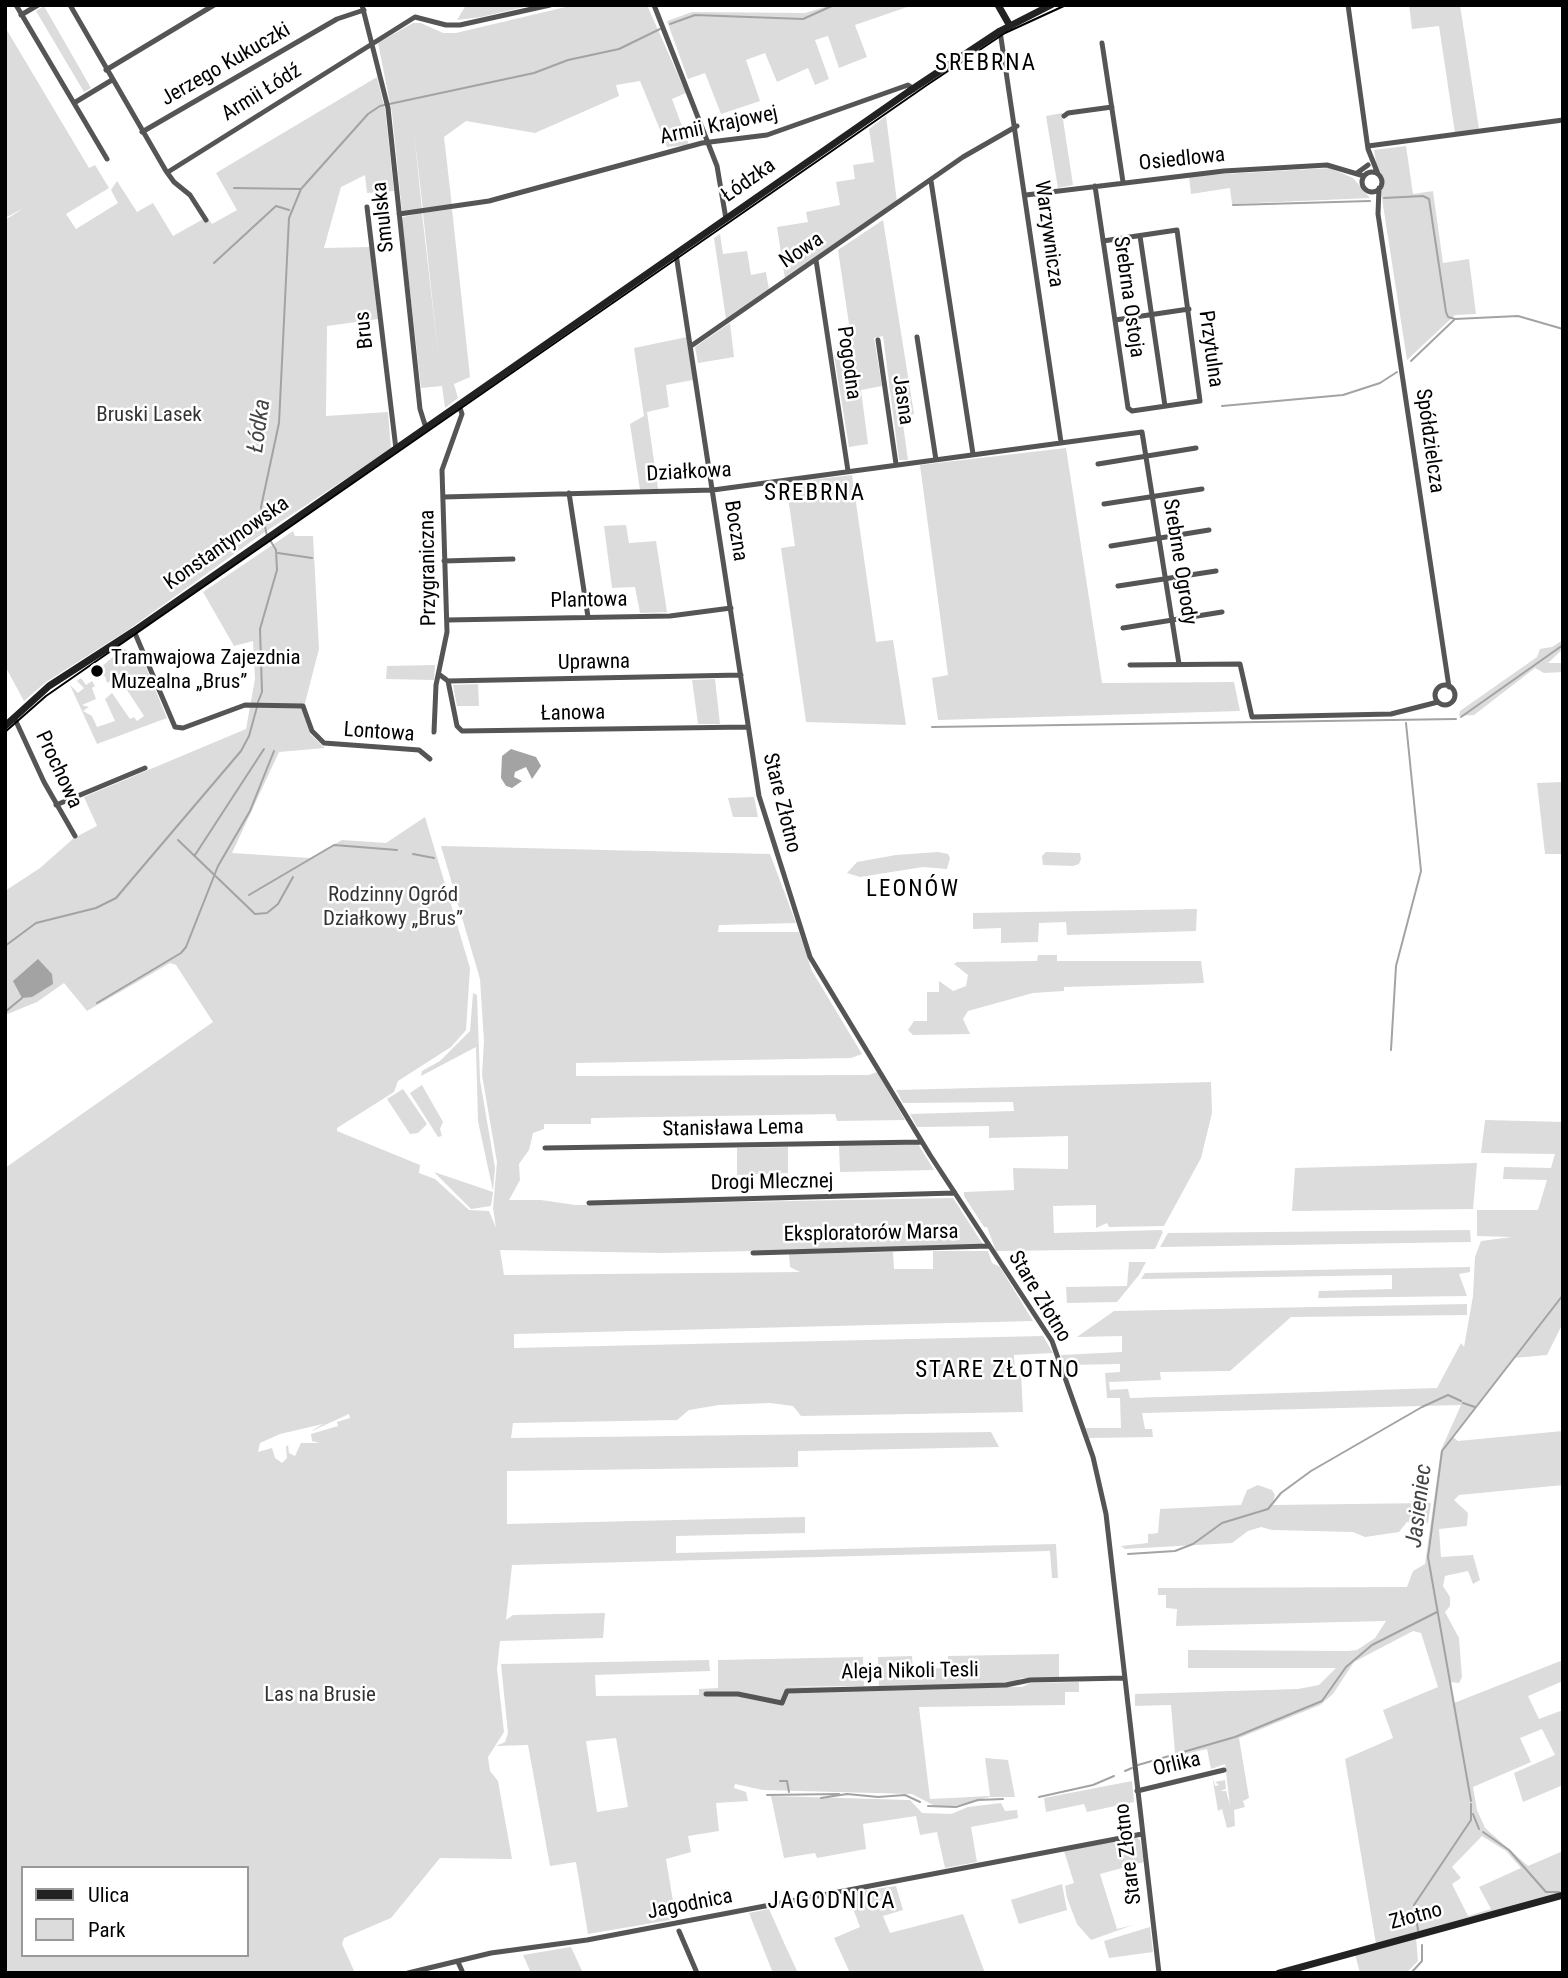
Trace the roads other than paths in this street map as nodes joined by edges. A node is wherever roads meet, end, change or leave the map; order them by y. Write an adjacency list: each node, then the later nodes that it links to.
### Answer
1 (16, 5): 11 (street)
2 (38, 5): 11 (street)
3 (69, 5): 16 (street)
4 (214, 5): 16 (street)
5 (551, 5): 14 (street, Armii Łódź)
6 (654, 5): 25 (street)
7 (998, 5): 12 (main road)
8 (1051, 5): 12 (main road, Łódzka)
9 (1348, 5): 26 (street)
10 (363, 7): 14 (street, Smulska); 24 (street, Jerzego Kukuczki)
11 (22, 15): 19 (street)
12 (1010, 26): 13 (main road, Łódzka)
13 (1000, 32): 18 (main road, Łódzka); 23 (street, Warzywnicza)
14 (372, 42): 30 (street, Armii Łódź); 41 (street, Smulska)
15 (1102, 43): 20 (street)
16 (106, 69): 17 (street)
17 (112, 80): 19 (street); 24 (street)
18 (914, 89): 25 (street, Armii Krajowej); 43 (main road, Łódzka)
19 (74, 103): 27 (street)
20 (1112, 107): 21 (street); 35 (street)
21 (1064, 117)
22 (1563, 120): 26 (street)
23 (1017, 126): 34 (street, Nowa); 39 (street, Warzywnicza)
24 (142, 132): 30 (street)
25 (709, 142): 41 (street, Armii Krajowej); 43 (street)
26 (1368, 148): 28 (street); 32 (street)
27 (107, 159)
28 (1368, 165): 31 (street); 33 (street)
29 (1340, 168): 31 (street, Osiedlowa); 35 (street, Osiedlowa); 37 (street)
30 (168, 172): 44 (street)
31 (1357, 173): 33 (street, Osiedlowa)
32 (1378, 174): 33 (street); 38 (street)
33 (1365, 175): 37 (street)
34 (931, 181): 48 (street, Nowa); 63 (street)
35 (1123, 182): 36 (street, Osiedlowa)
36 (1095, 186): 39 (street, Osiedlowa); 46 (street, Srebrna Ostoja)
37 (1364, 187): 38 (street); 42 (street)
38 (1379, 188): 42 (street)
39 (1026, 195): 60 (street, Warzywnicza)
40 (367, 207): 62 (street, Brus)
41 (399, 214): 59 (street, Smulska)
42 (1378, 214): 92 (street, Spółdzielcza)
43 (726, 219): 47 (main road, Łódzka)
44 (206, 220)
45 (1140, 236): 46 (street); 49 (street, Przytulna); 50 (street)
46 (1103, 241): 51 (street, Srebrna Ostoja)
47 (676, 254): 54 (street, Boczna); 55 (main road, Łódzka)
48 (816, 260): 54 (street, Nowa); 68 (street, Pogodna)
49 (1189, 309): 50 (street); 57 (street, Przytulna)
50 (1152, 315): 51 (street); 57 (street)
51 (1115, 320): 58 (street, Srebrna Ostoja)
52 (917, 337): 65 (street)
53 (878, 340): 66 (street, Jasna)
54 (691, 346): 70 (street, Boczna)
55 (473, 395): 56 (main road, Konstantynowska)
56 (458, 405): 59 (main road, Konstantynowska); 73 (street, Przygraniczna)
57 (1165, 406): 58 (street, Przytulna)
58 (1130, 411)
59 (426, 428): 62 (main road, Konstantynowska)
60 (1061, 442): 63 (street, Działkowa); 64 (street, Srebrne Ogrody)
61 (1196, 448): 64 (street)
62 (396, 449): 89 (main road, Konstantynowska)
63 (973, 454): 65 (street, Działkowa)
64 (1147, 456): 67 (street); 72 (street, Srebrne Ogrody)
65 (936, 460): 66 (street, Działkowa)
66 (896, 464): 68 (street, Działkowa)
67 (1098, 464)
68 (849, 471): 70 (street, Działkowa)
69 (1202, 489): 72 (street)
70 (713, 490): 71 (street, Działkowa); 83 (street, Boczna)
71 (569, 493): 73 (street, Działkowa); 85 (street)
72 (1153, 496): 74 (street); 76 (street, Srebrne Ogrody)
73 (443, 497): 79 (street, Przygraniczna)
74 (1104, 504)
75 (1209, 530): 76 (street)
76 (1160, 538): 77 (street); 81 (street, Srebrne Ogrody)
77 (1111, 546)
78 (513, 559): 79 (street)
79 (444, 561): 86 (street, Przygraniczna)
80 (1216, 571): 81 (street)
81 (1166, 578): 82 (street); 87 (street, Srebrne Ogrody)
82 (1118, 586)
83 (731, 608): 85 (street, Plantowa); 94 (street, Boczna)
84 (1222, 612): 87 (street)
85 (588, 617): 86 (street, Plantowa)
86 (447, 620): 93 (street, Przygraniczna)
87 (1172, 620): 88 (street); 90 (street, Srebrne Ogrody)
88 (1124, 628)
89 (134, 631): 99 (main road, Konstantynowska); 103 (street, Lontowa)
90 (1179, 664): 91 (street); 98 (street)
91 (1130, 665)
92 (1445, 672): 96 (street); 97 (street, Spółdzielcza)
93 (440, 675): 95 (street); 102 (street, Przygraniczna)
94 (741, 675): 95 (street, Uprawna); 101 (street, Boczna)
95 (448, 681): 101 (street, Łanowa)
96 (1441, 686): 97 (street); 98 (street)
97 (1449, 687): 98 (street)
98 (1436, 698)
99 (14, 717): 100 (main road, Konstantynowska); 105 (street, Prochowa)
100 (5, 726)
101 (748, 728): 107 (street, Stare Złotno)
102 (434, 732)
103 (430, 759)
104 (145, 768): 105 (street)
105 (56, 805): 106 (street, Prochowa)
106 (75, 836)
107 (922, 1142): 108 (street, Stanisława Lema); 109 (street, Stare Złotno)
108 (545, 1148)
109 (955, 1193): 110 (street, Drogi Mlecznej); 111 (street, Stare Złotno)
110 (589, 1203)
111 (989, 1246): 112 (street, Eksploratorów Marsa); 113 (street, Stare Złotno)
112 (753, 1253)
113 (1125, 1678): 114 (street, Aleja Nikoli Tesli); 116 (street, Stare Złotno)
114 (706, 1694)
115 (1224, 1770): 116 (street, Orlika)
116 (1137, 1791): 117 (street, Stare Złotno)
117 (1142, 1834): 120 (street, Jagodnica); 124 (street, Stare Złotno)
118 (1563, 1895): 125 (main road, Złotno)
119 (679, 1931): 123 (street)
120 (458, 1962): 121 (street, Jagodnica); 122 (street)
121 (408, 1973)
122 (463, 1973)
123 (697, 1973)
124 (1159, 1973)
125 (1279, 1973)

